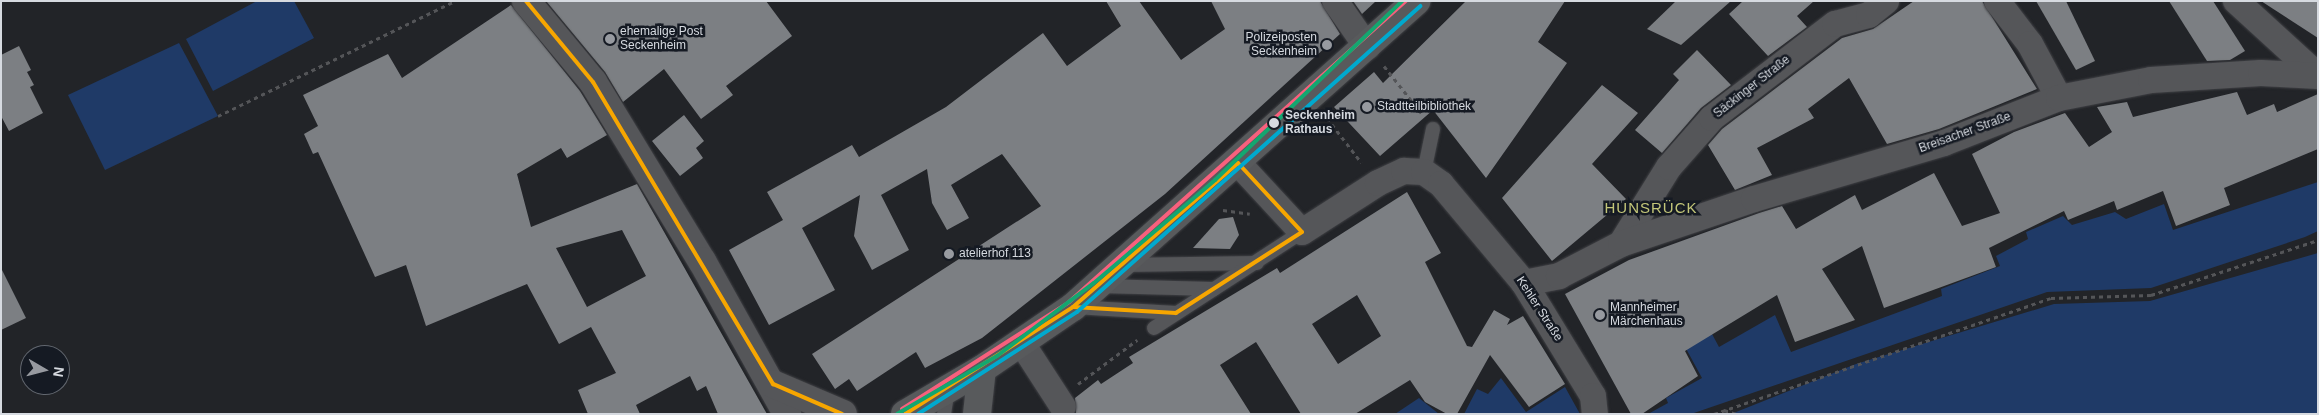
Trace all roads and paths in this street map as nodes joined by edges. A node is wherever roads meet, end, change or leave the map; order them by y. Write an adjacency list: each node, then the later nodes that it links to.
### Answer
1 (455, 1): 12 (path)
2 (526, 1): 31 (street)
3 (1335, 1): 8 (street)
4 (1416, 1): 8 (main road)
5 (1886, 1): 19 (street, Säckinger Straße)
6 (1998, 1): 11 (street)
7 (2236, 1): 9 (street)
8 (1367, 47): 10 (main road); 13 (path)
9 (2318, 76): 11 (street, Breisacher Straße)
10 (1312, 97): 14 (main road); 16 (path)
11 (2059, 98): 19 (street, Breisacher Straße)
12 (218, 116)
13 (1433, 128): 15 (lane)
14 (1238, 163): 17 (street); 21 (main road)
15 (1424, 172): 16 (street); 22 (street, Kehler Straße)
16 (1378, 183): 17 (street)
17 (1302, 232): 20 (lane)
18 (2318, 240): 34 (path)
19 (1621, 244): 22 (street)
20 (1258, 264): 21 (lane); 24 (lane)
21 (1123, 265): 23 (main road)
22 (1524, 283): 38 (street, Kehler Straße)
23 (1098, 286): 24 (lane); 25 (main road)
24 (1215, 290): 26 (lane)
25 (1073, 307): 26 (lane); 28 (main road)
26 (1176, 313): 27 (lane)
27 (1154, 328): 30 (path)
28 (1020, 342): 29 (main road); 33 (street)
29 (982, 369): 32 (main road); 37 (main road)
30 (1089, 376)
31 (773, 384): 35 (street); 36 (street)
32 (931, 407)
33 (1063, 407)
34 (1724, 410): 39 (path); 40 (path)
35 (787, 414)
36 (843, 414)
37 (977, 414)
38 (1595, 414)
39 (1714, 414)
40 (1736, 414)

